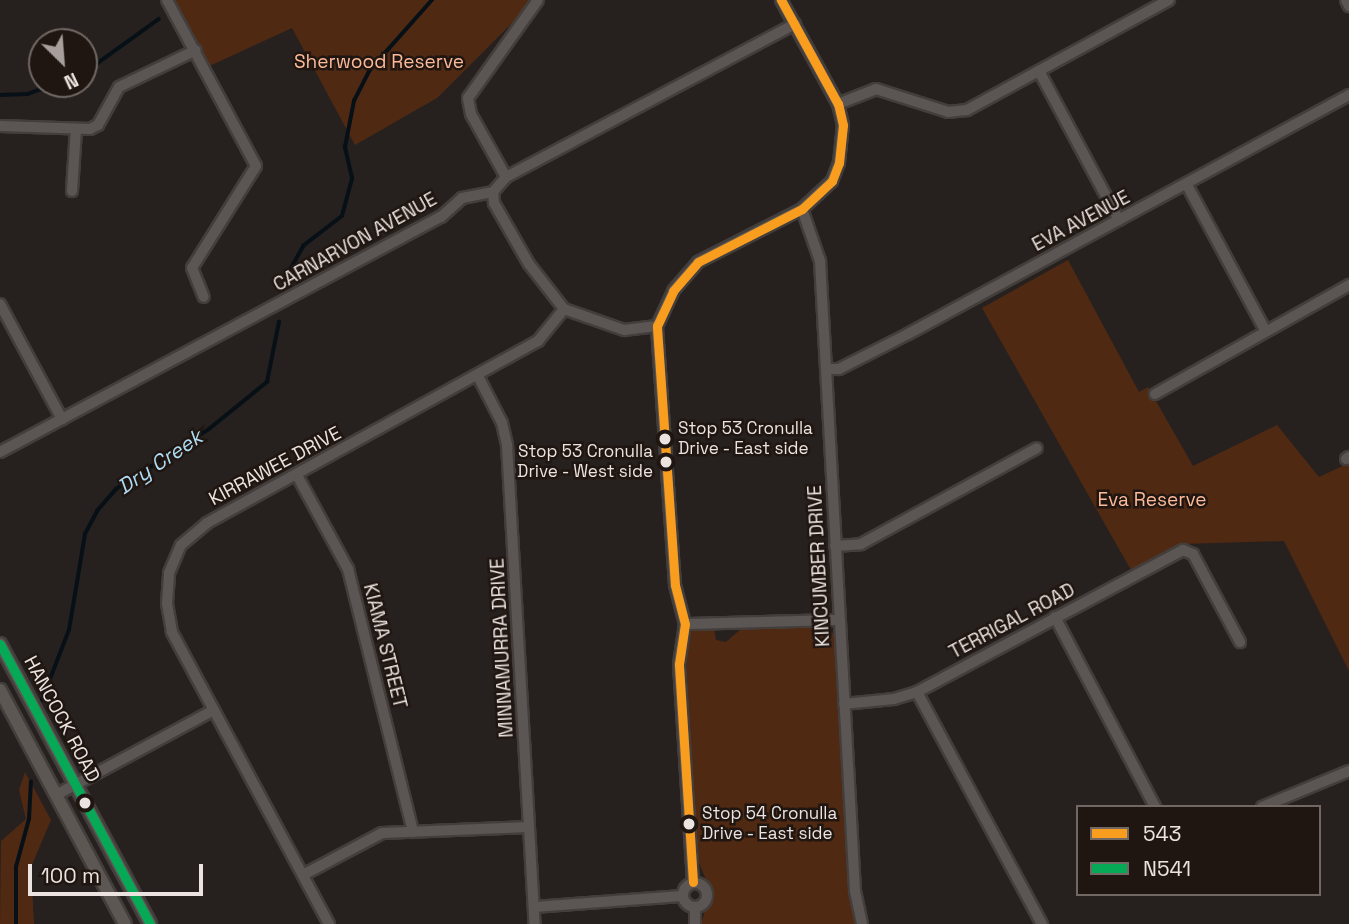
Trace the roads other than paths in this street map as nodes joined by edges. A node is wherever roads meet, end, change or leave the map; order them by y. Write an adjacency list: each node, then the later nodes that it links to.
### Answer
1 (167, 0): 8 (street)
2 (538, 0): 14 (street)
3 (781, 0): 7 (street)
4 (1169, 0): 9 (street)
5 (1346, 0): 6 (street)
6 (1349, 6)
7 (795, 24): 11 (street); 14 (street)
8 (196, 50): 13 (street); 21 (street)
9 (1039, 71): 11 (street); 19 (street)
10 (1349, 95): 15 (street, EVA AVENUE)
11 (838, 104): 18 (street)
12 (0, 126): 13 (street)
13 (76, 128): 16 (street)
14 (506, 177): 17 (street)
15 (1186, 185): 19 (street, EVA AVENUE); 25 (street)
16 (72, 191)
17 (493, 192): 23 (street); 29 (street, CARNARVON AVENUE)
18 (802, 209): 24 (street); 26 (street, KINCUMBER DRIVE)
19 (1119, 220): 26 (street, EVA AVENUE)
20 (1349, 285): 25 (street)
21 (204, 297)
22 (0, 304): 29 (street)
23 (564, 309): 24 (street); 27 (street, KIRRAWEE DRIVE)
24 (657, 326): 36 (street)
25 (1265, 330): 28 (street)
26 (827, 369): 33 (street, KINCUMBER DRIVE)
27 (478, 376): 32 (street, KIRRAWEE DRIVE); 48 (street, MINNAMURRA DRIVE)
28 (1155, 394)
29 (62, 419): 31 (street, CARNARVON AVENUE)
30 (1037, 448): 33 (street)
31 (0, 452)
32 (298, 477): 42 (street, KIRRAWEE DRIVE); 49 (street, KIAMA STREET)
33 (835, 546): 35 (street, KINCUMBER DRIVE)
34 (1055, 617): 37 (street, TERRIGAL ROAD); 40 (street, TERRIGAL ROAD); 46 (street)
35 (839, 620): 36 (street); 41 (street, KINCUMBER DRIVE)
36 (685, 624): 51 (street)
37 (1240, 642)
38 (0, 645): 44 (main road, HANCOCK ROAD)
39 (0, 690): 45 (main road)
40 (917, 692): 41 (street, TERRIGAL ROAD); 61 (street)
41 (844, 704): 60 (street, KINCUMBER DRIVE)
42 (214, 710): 44 (street); 50 (street, KIRRAWEE DRIVE)
43 (1349, 771): 47 (street)
44 (75, 785): 45 (street); 56 (main road, HANCOCK ROAD)
45 (56, 795): 55 (main road)
46 (1154, 805)
47 (1267, 805)
48 (530, 827): 49 (street); 53 (street, MINNAMURRA DRIVE)
49 (413, 832): 50 (street)
50 (303, 875): 57 (street, KIRRAWEE DRIVE)
51 (693, 883): 52 (street); 54 (street)
52 (682, 896): 53 (street); 54 (street)
53 (534, 908): 58 (street, MINNAMURRA DRIVE)
54 (695, 908): 59 (street)
55 (125, 924)
56 (150, 924)
57 (329, 924)
58 (535, 924)
59 (695, 924)
60 (862, 924)
61 (1042, 924)

